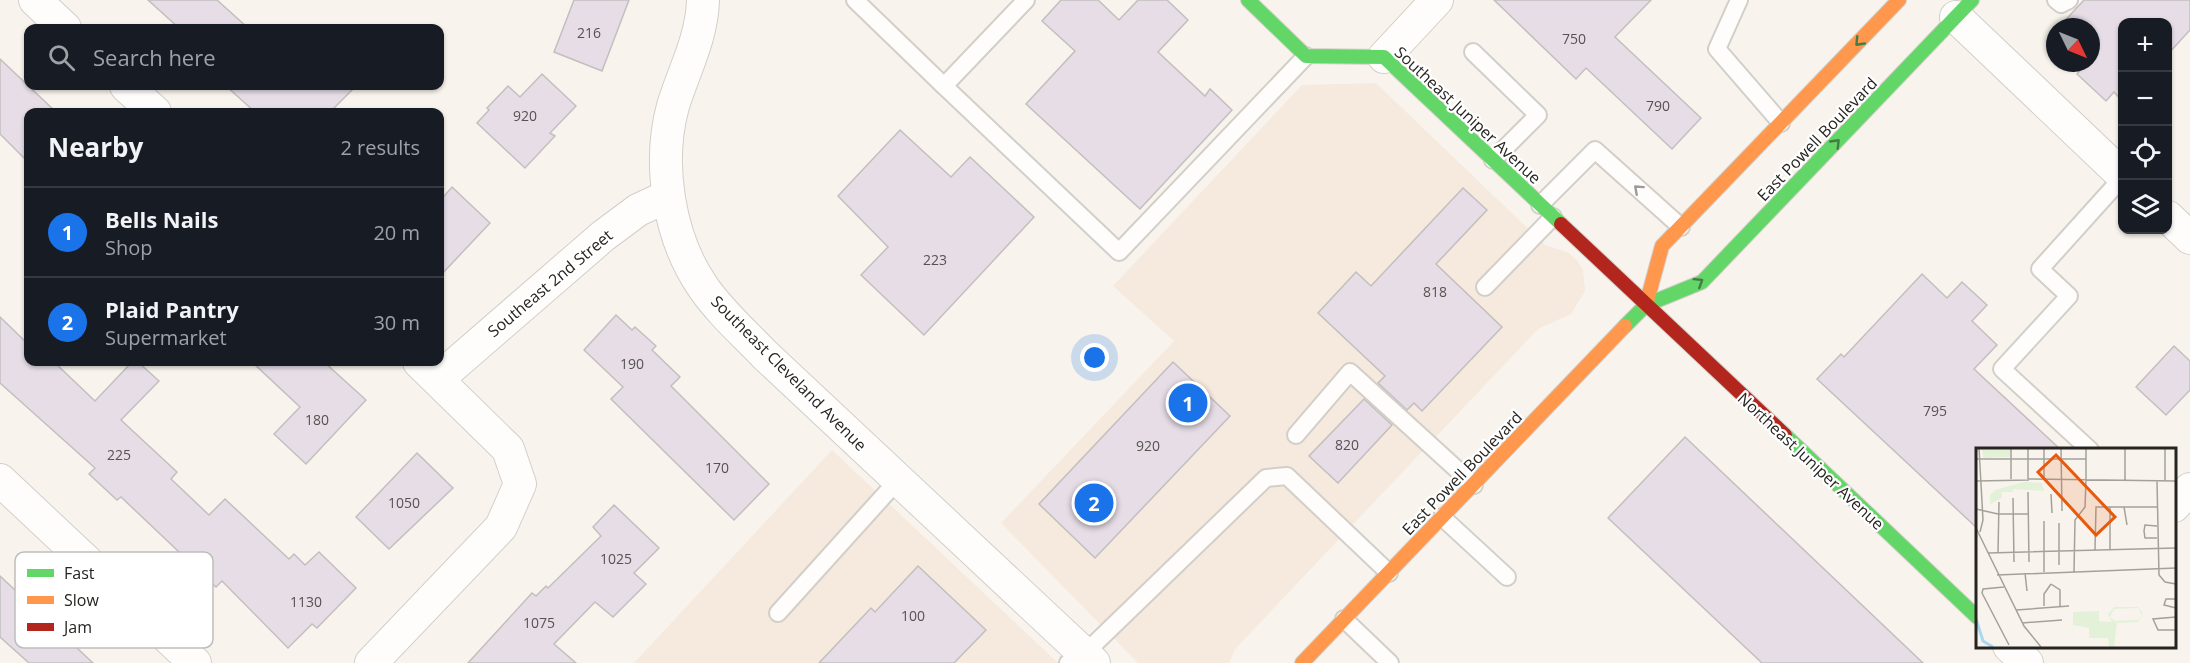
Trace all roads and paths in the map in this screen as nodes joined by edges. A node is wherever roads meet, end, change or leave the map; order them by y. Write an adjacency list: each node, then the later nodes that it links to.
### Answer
1 (35, 0): 12 (street)
2 (703, 0): 23 (street, Southeast Cleveland Avenue)
3 (855, 0): 16 (lane)
4 (1026, 0): 16 (lane)
5 (1248, 0): 14 (main road)
6 (1437, 0): 15 (street)
7 (1739, 0): 19 (lane)
8 (1899, 0): 19 (main road, East Powell Boulevard, one-way to 19)
9 (2056, 0): 10 (lane)
10 (2069, 0)
11 (1961, 6): 21 (street); 30 (main road, East Powell Boulevard, one-way to 11)
12 (61, 24)
13 (1473, 52): 20 (lane)
14 (1306, 56): 15 (main road, Southeast Juniper Avenue); 16 (lane)
15 (1384, 57): 20 (main road, Southeast Juniper Avenue)
16 (944, 86)
17 (130, 90): 18 (street)
18 (150, 108)
19 (1781, 123): 27 (main road, East Powell Boulevard)
20 (1493, 160): 24 (main road, Southeast Juniper Avenue)
21 (2118, 173)
22 (2119, 180): 34 (lane)
23 (668, 196): 31 (street, Southeast 2nd Street); 36 (street, Southeast Cleveland Avenue)
24 (1540, 205): 25 (main road, Southeast Juniper Avenue); 27 (lane, one-way to 24)
25 (1553, 217): 29 (lane); 30 (main road, Southeast Juniper Avenue)
26 (2172, 221): 28 (street)
27 (1681, 227): 30 (main road, East Powell Boulevard)
28 (2190, 238)
29 (1485, 287)
30 (1646, 305): 37 (main road, East Powell Boulevard); 44 (main road, Northeast Juniper Avenue)
31 (444, 358)
32 (429, 370): 52 (street)
33 (1296, 435): 37 (lane)
34 (2088, 448)
35 (0, 480): 41 (street)
36 (898, 480): 45 (lane); 50 (street, Southeast Cleveland Avenue)
37 (1474, 485): 40 (main road, East Powell Boulevard)
38 (2190, 489): 39 (street)
39 (2175, 505)
40 (1442, 517): 42 (main road, East Powell Boulevard); 43 (lane)
41 (77, 552)
42 (1389, 573): 46 (main road, East Powell Boulevard); 50 (lane)
43 (1507, 577)
44 (1975, 612)
45 (778, 613)
46 (1344, 619): 53 (main road, East Powell Boulevard); 54 (lane)
47 (179, 648): 51 (street)
48 (2011, 648): 55 (street)
49 (2040, 648): 55 (street)
50 (1082, 660)
51 (195, 663)
52 (371, 663)
53 (1302, 663)
54 (1390, 663)
55 (2027, 663)

